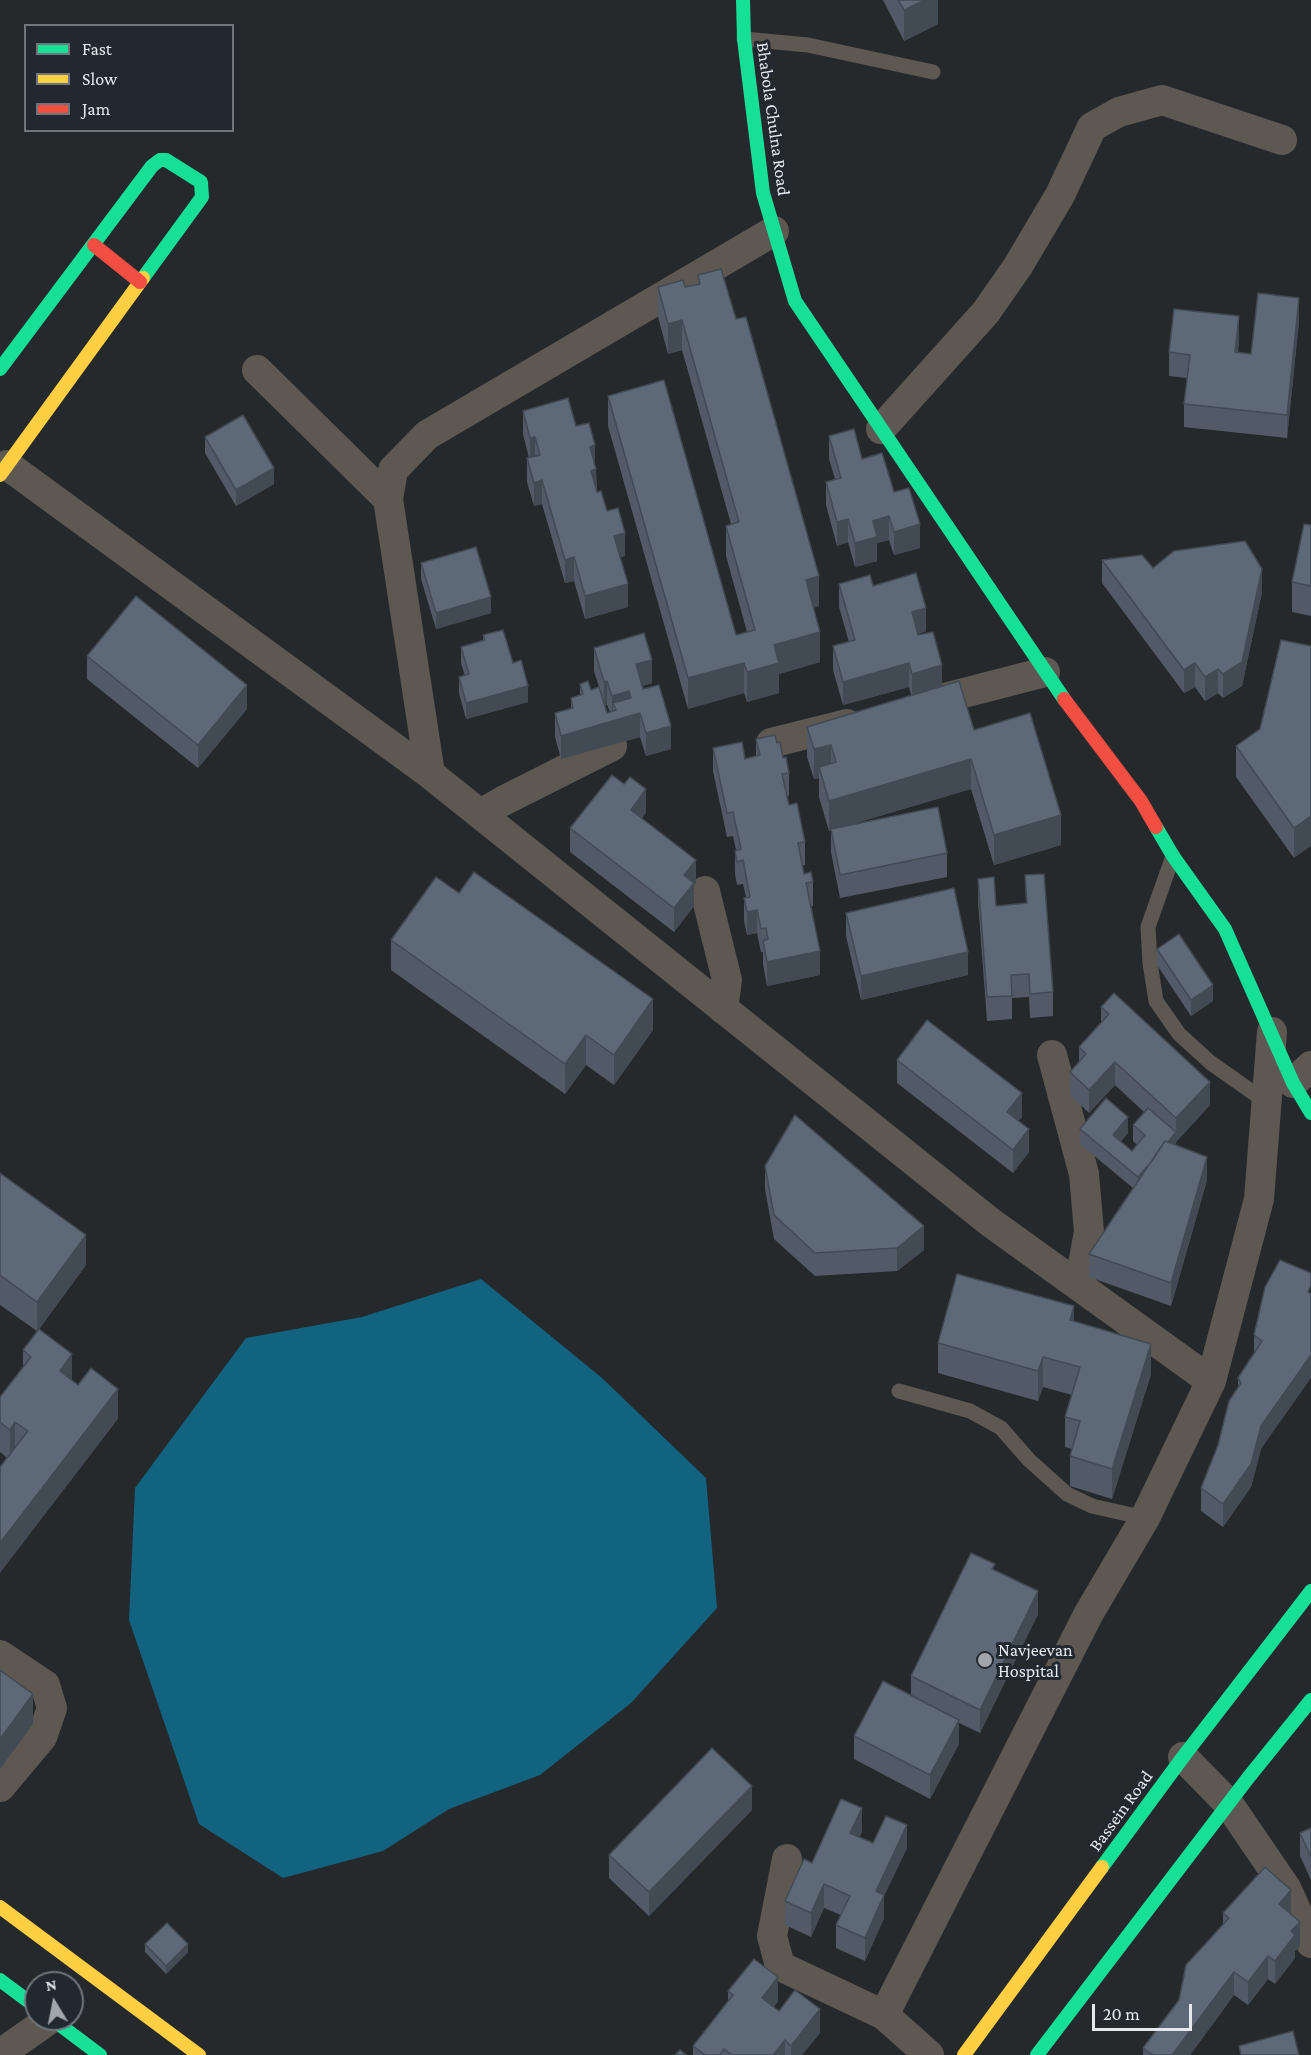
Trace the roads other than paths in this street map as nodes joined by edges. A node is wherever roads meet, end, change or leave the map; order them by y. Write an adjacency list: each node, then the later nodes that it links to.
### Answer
1 (743, 0): 2 (street, Bhabola Chulna Road)
2 (744, 39): 3 (lane); 5 (street, Bhabola Chulna Road)
3 (933, 72)
4 (1282, 140): 10 (street)
5 (774, 231): 10 (street, Bhabola Chulna Road); 12 (street)
6 (94, 245): 7 (street); 7 (street); 8 (street)
7 (140, 282): 11 (street)
8 (0, 369)
9 (257, 370): 12 (street)
10 (881, 429): 13 (street, Bhabola Chulna Road)
11 (4, 470): 16 (street)
12 (388, 499): 16 (street)
13 (1046, 672): 14 (street); 18 (street, Bhabola Chulna Road)
14 (771, 743)
15 (612, 746): 17 (street)
16 (430, 774): 17 (street)
17 (480, 814): 20 (street)
18 (1173, 856): 21 (street, Bhabola Chulna Road); 24 (lane)
19 (705, 891): 20 (street)
20 (723, 1010): 26 (street)
21 (1272, 1032): 23 (street, Bhabola Chulna Road); 24 (street)
22 (1052, 1055): 26 (street)
23 (1302, 1074): 25 (street, Bhabola Chulna Road)
24 (1268, 1103): 27 (street)
25 (1311, 1113)
26 (1079, 1286): 27 (street)
27 (1211, 1381): 29 (street)
28 (899, 1391): 29 (lane)
29 (1145, 1518): 41 (street)
30 (1311, 1591): 33 (street, Bassein Road)
31 (0, 1654): 34 (street)
32 (1311, 1700): 35 (street)
33 (1183, 1757): 35 (street); 48 (street, Bassein Road)
34 (0, 1787)
35 (1228, 1803): 38 (street); 49 (street)
36 (787, 1859): 41 (street)
37 (0, 1907): 46 (street)
38 (1311, 1943)
39 (0, 1980): 40 (street)
40 (24, 1998)
41 (884, 2014): 47 (street)
42 (34, 2031): 44 (street)
43 (67, 2031): 45 (street)
44 (0, 2054)
45 (100, 2055)
46 (199, 2055)
47 (929, 2055)
48 (964, 2055)
49 (1037, 2055)

